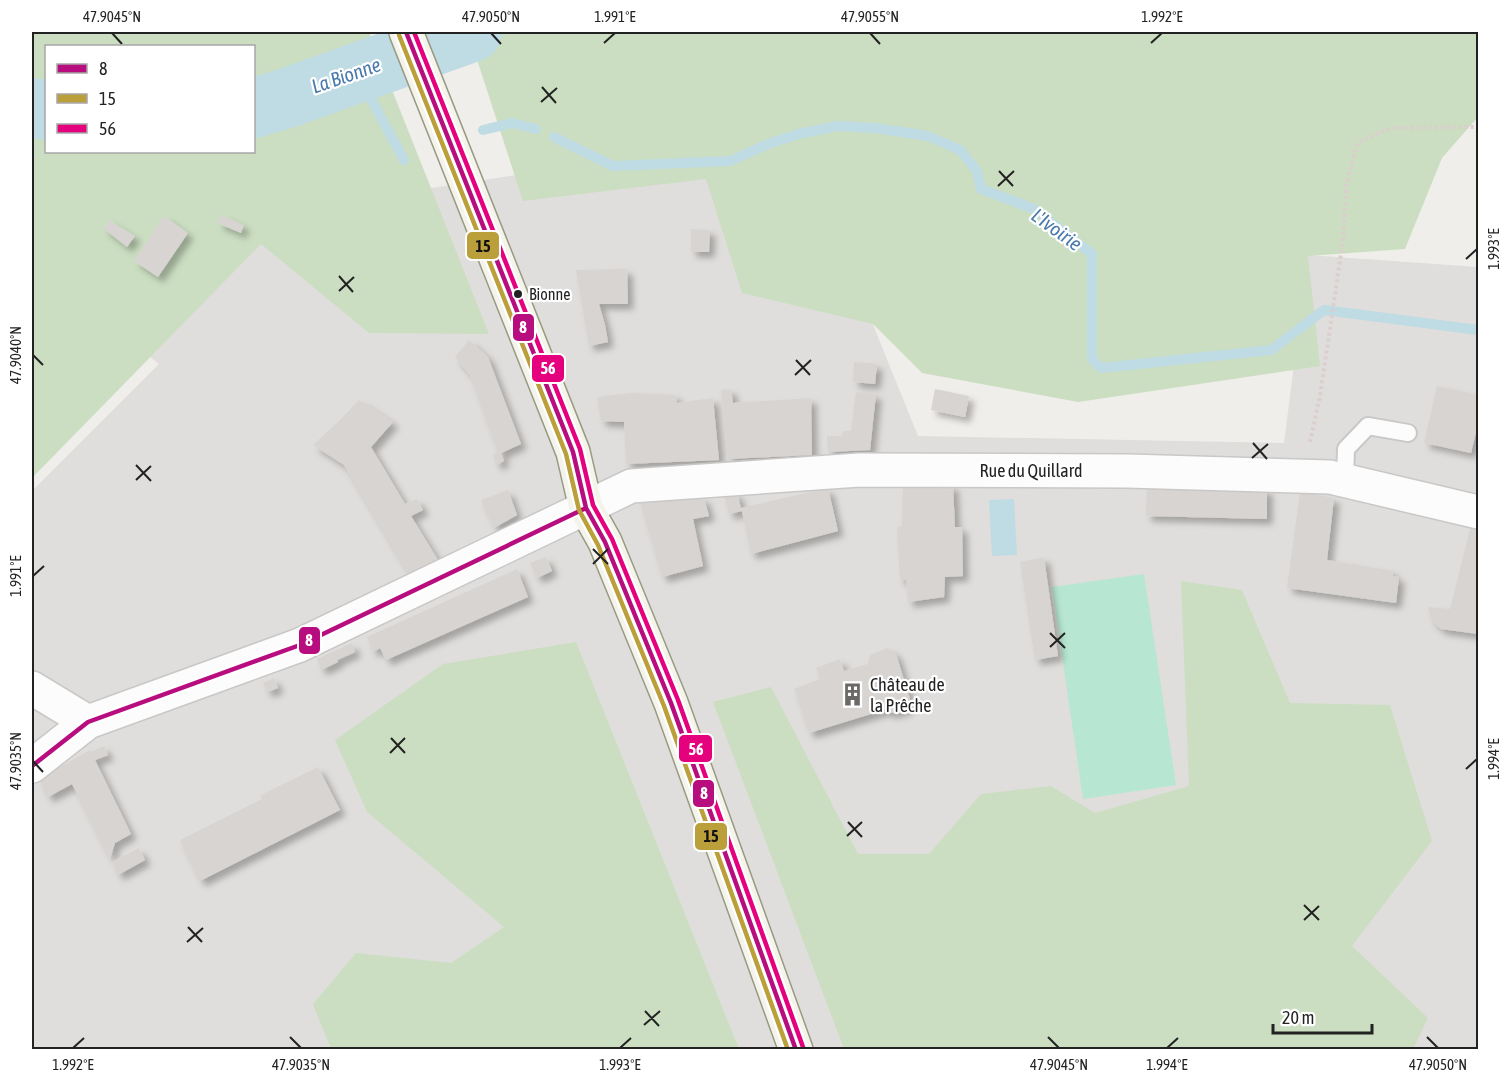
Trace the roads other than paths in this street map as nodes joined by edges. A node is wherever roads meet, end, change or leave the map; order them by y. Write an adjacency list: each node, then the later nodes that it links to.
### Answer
1 (406, 32): 4 (main road)
2 (1408, 432): 3 (lane)
3 (1345, 480): 4 (street, Rue du Quillard); 5 (street, Rue du Quillard)
4 (586, 508): 7 (street, Rue du Quillard); 9 (main road)
5 (1479, 512)
6 (32, 688): 7 (street)
7 (88, 722): 8 (street, Rue du Quillard)
8 (32, 766)
9 (796, 1050)

